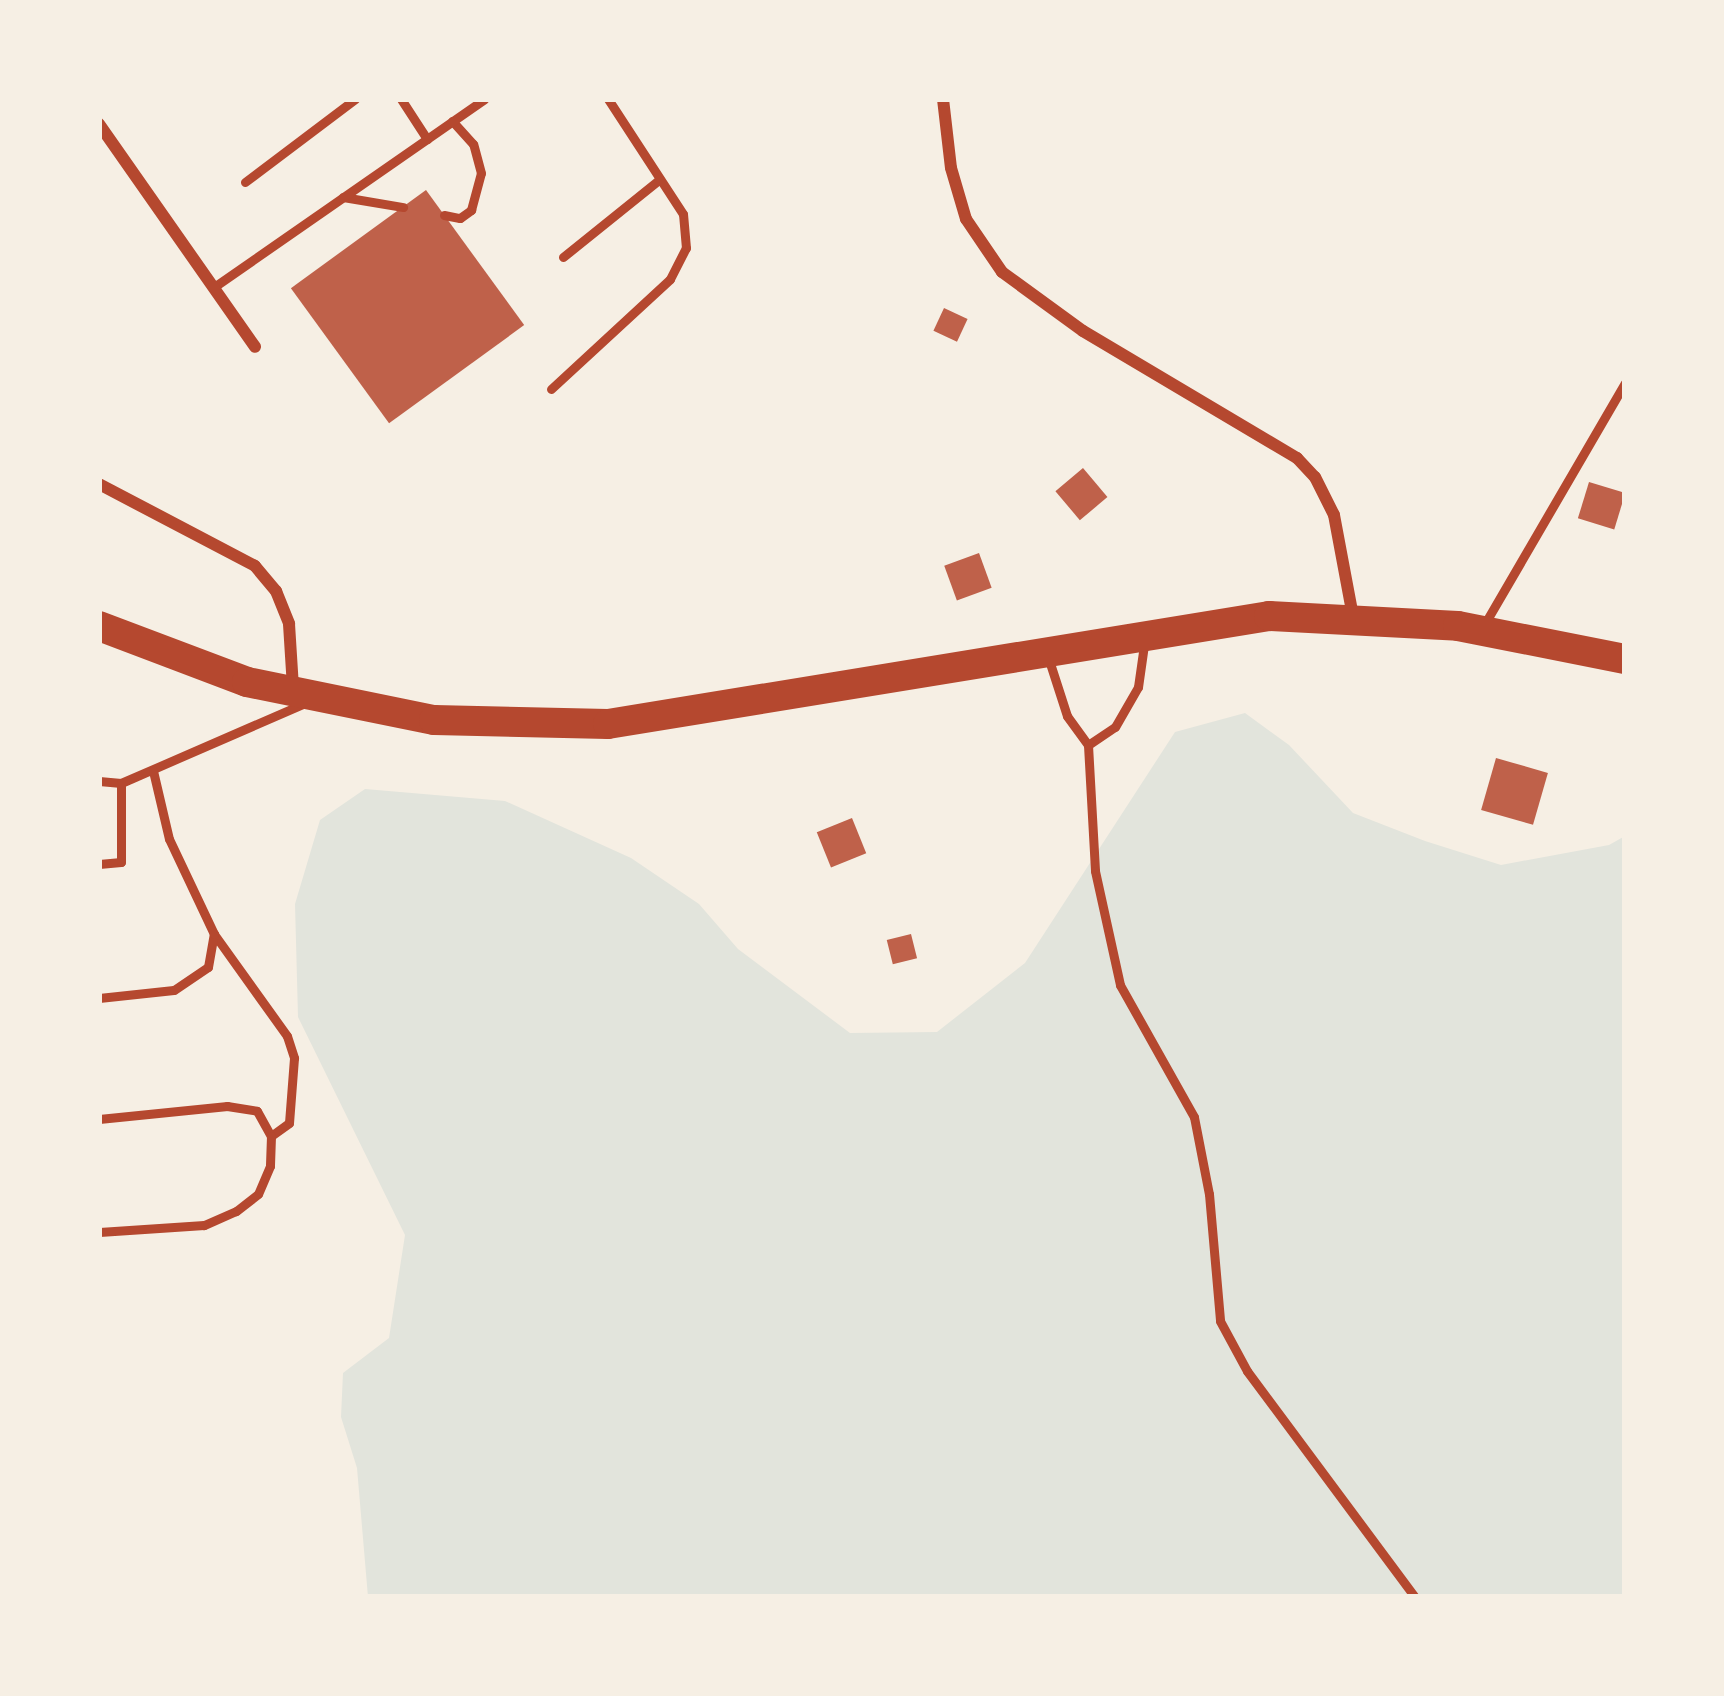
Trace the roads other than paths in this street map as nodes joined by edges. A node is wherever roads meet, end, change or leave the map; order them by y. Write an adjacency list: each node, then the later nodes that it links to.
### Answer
1 (355, 99): 10 (lane)
2 (401, 99): 8 (lane)
3 (484, 99): 6 (lane)
4 (608, 99): 9 (lane)
5 (944, 99): 20 (street)
6 (452, 122): 8 (lane); 13 (lane)
7 (99, 124): 15 (street)
8 (427, 139): 11 (lane)
9 (660, 179): 14 (lane); 18 (lane)
10 (244, 182)
11 (343, 197): 12 (lane); 15 (lane)
12 (403, 207)
13 (444, 214)
14 (563, 257)
15 (214, 287): 16 (street)
16 (255, 347)
17 (1625, 383): 22 (lane)
18 (551, 389)
19 (99, 484): 26 (street)
20 (1353, 617): 22 (main road); 23 (main road)
21 (99, 626): 26 (main road)
22 (1482, 630): 25 (main road)
23 (1145, 635): 24 (main road); 27 (lane)
24 (1046, 652): 26 (main road); 27 (lane)
25 (1625, 659)
26 (304, 696): 28 (lane)
27 (1088, 745): 37 (lane)
28 (153, 771): 30 (lane); 32 (lane)
29 (99, 781): 30 (lane)
30 (121, 783): 31 (lane)
31 (99, 864)
32 (214, 934): 33 (lane); 35 (lane)
33 (99, 998)
34 (99, 1119): 35 (lane)
35 (271, 1136): 36 (lane)
36 (99, 1232)
37 (1415, 1597)

